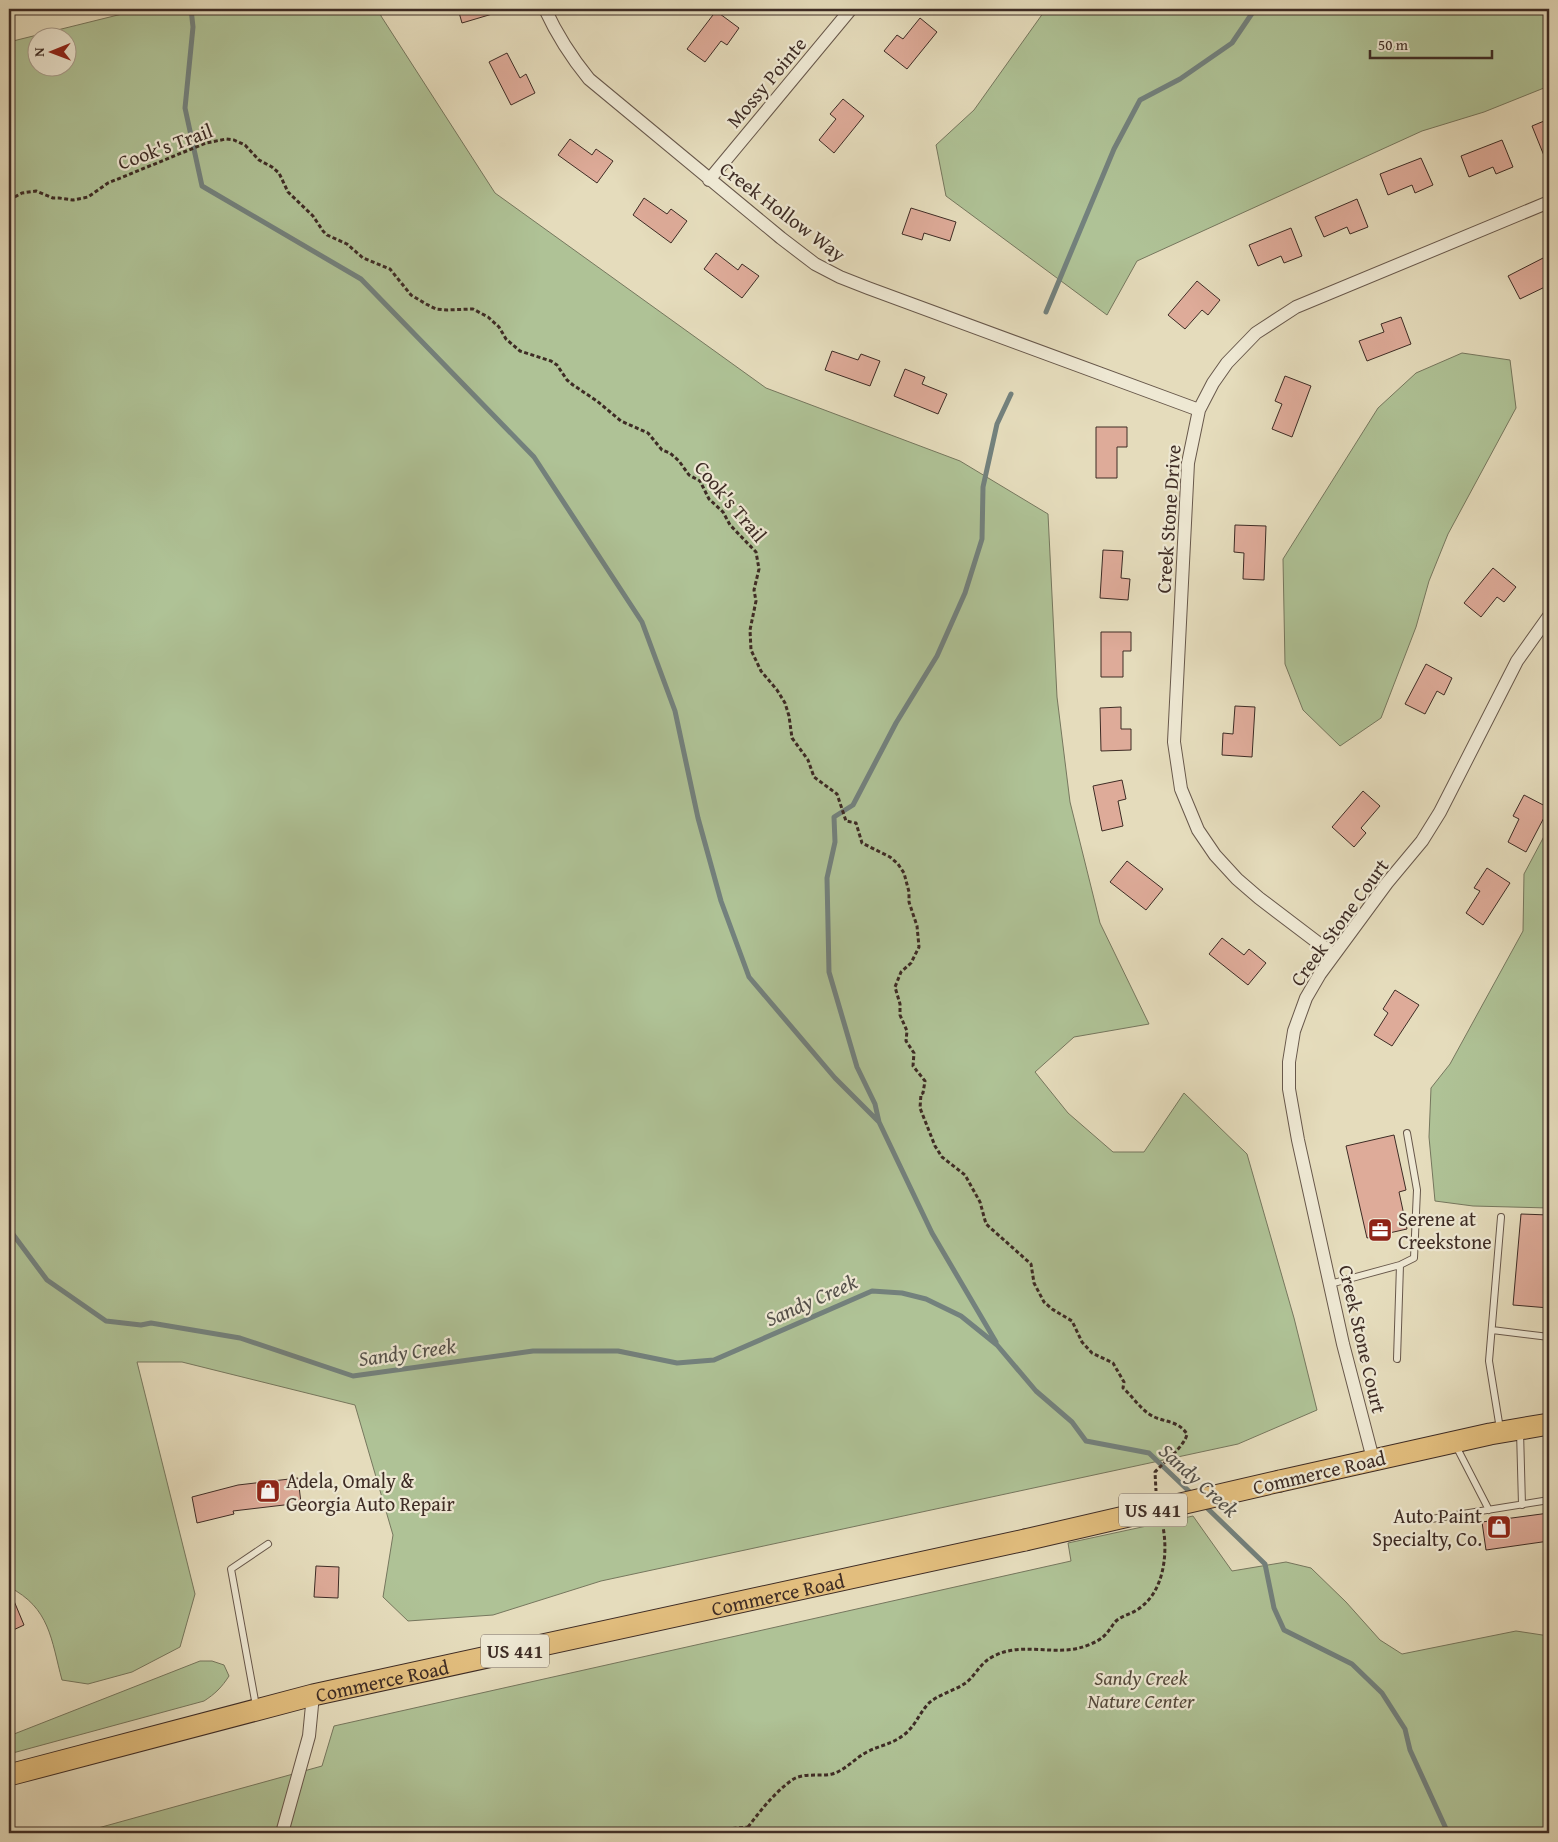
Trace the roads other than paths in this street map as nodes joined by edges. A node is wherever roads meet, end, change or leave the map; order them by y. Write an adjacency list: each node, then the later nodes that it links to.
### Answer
1 (545, 9): 3 (street, Creek Hollow Way)
2 (851, 9): 3 (street, Mossy Pointe)
3 (709, 180): 5 (street, Creek Hollow Way)
4 (1549, 202): 5 (street, Creek Stone Drive)
5 (1199, 410): 7 (street, Creek Stone Drive)
6 (1549, 616): 7 (street, Creek Stone Court)
7 (1334, 955): 11 (street, Creek Stone Court)
8 (1406, 1133): 10 (lane)
9 (1501, 1217): 12 (lane)
10 (1400, 1265): 11 (lane); 14 (lane)
11 (1330, 1284): 18 (street, Creek Stone Court)
12 (1492, 1330): 13 (lane); 16 (lane)
13 (1549, 1337)
14 (1397, 1360)
15 (1549, 1424): 16 (highway, Commerce Road / US 441)
16 (1510, 1431): 17 (highway, Commerce Road / US 441); 20 (lane)
17 (1454, 1442): 18 (highway, Commerce Road / US 441); 21 (lane)
18 (1373, 1459): 24 (highway, Commerce Road / US 441, bridge)
19 (1549, 1500): 20 (lane)
20 (1522, 1505): 21 (lane)
21 (1489, 1510): 22 (lane)
22 (1425, 1520)
23 (268, 1544): 25 (lane)
24 (313, 1695): 25 (highway, Commerce Road / US 441); 27 (street)
25 (256, 1710): 26 (highway, Commerce Road / US 441)
26 (9, 1775)
27 (282, 1833)

